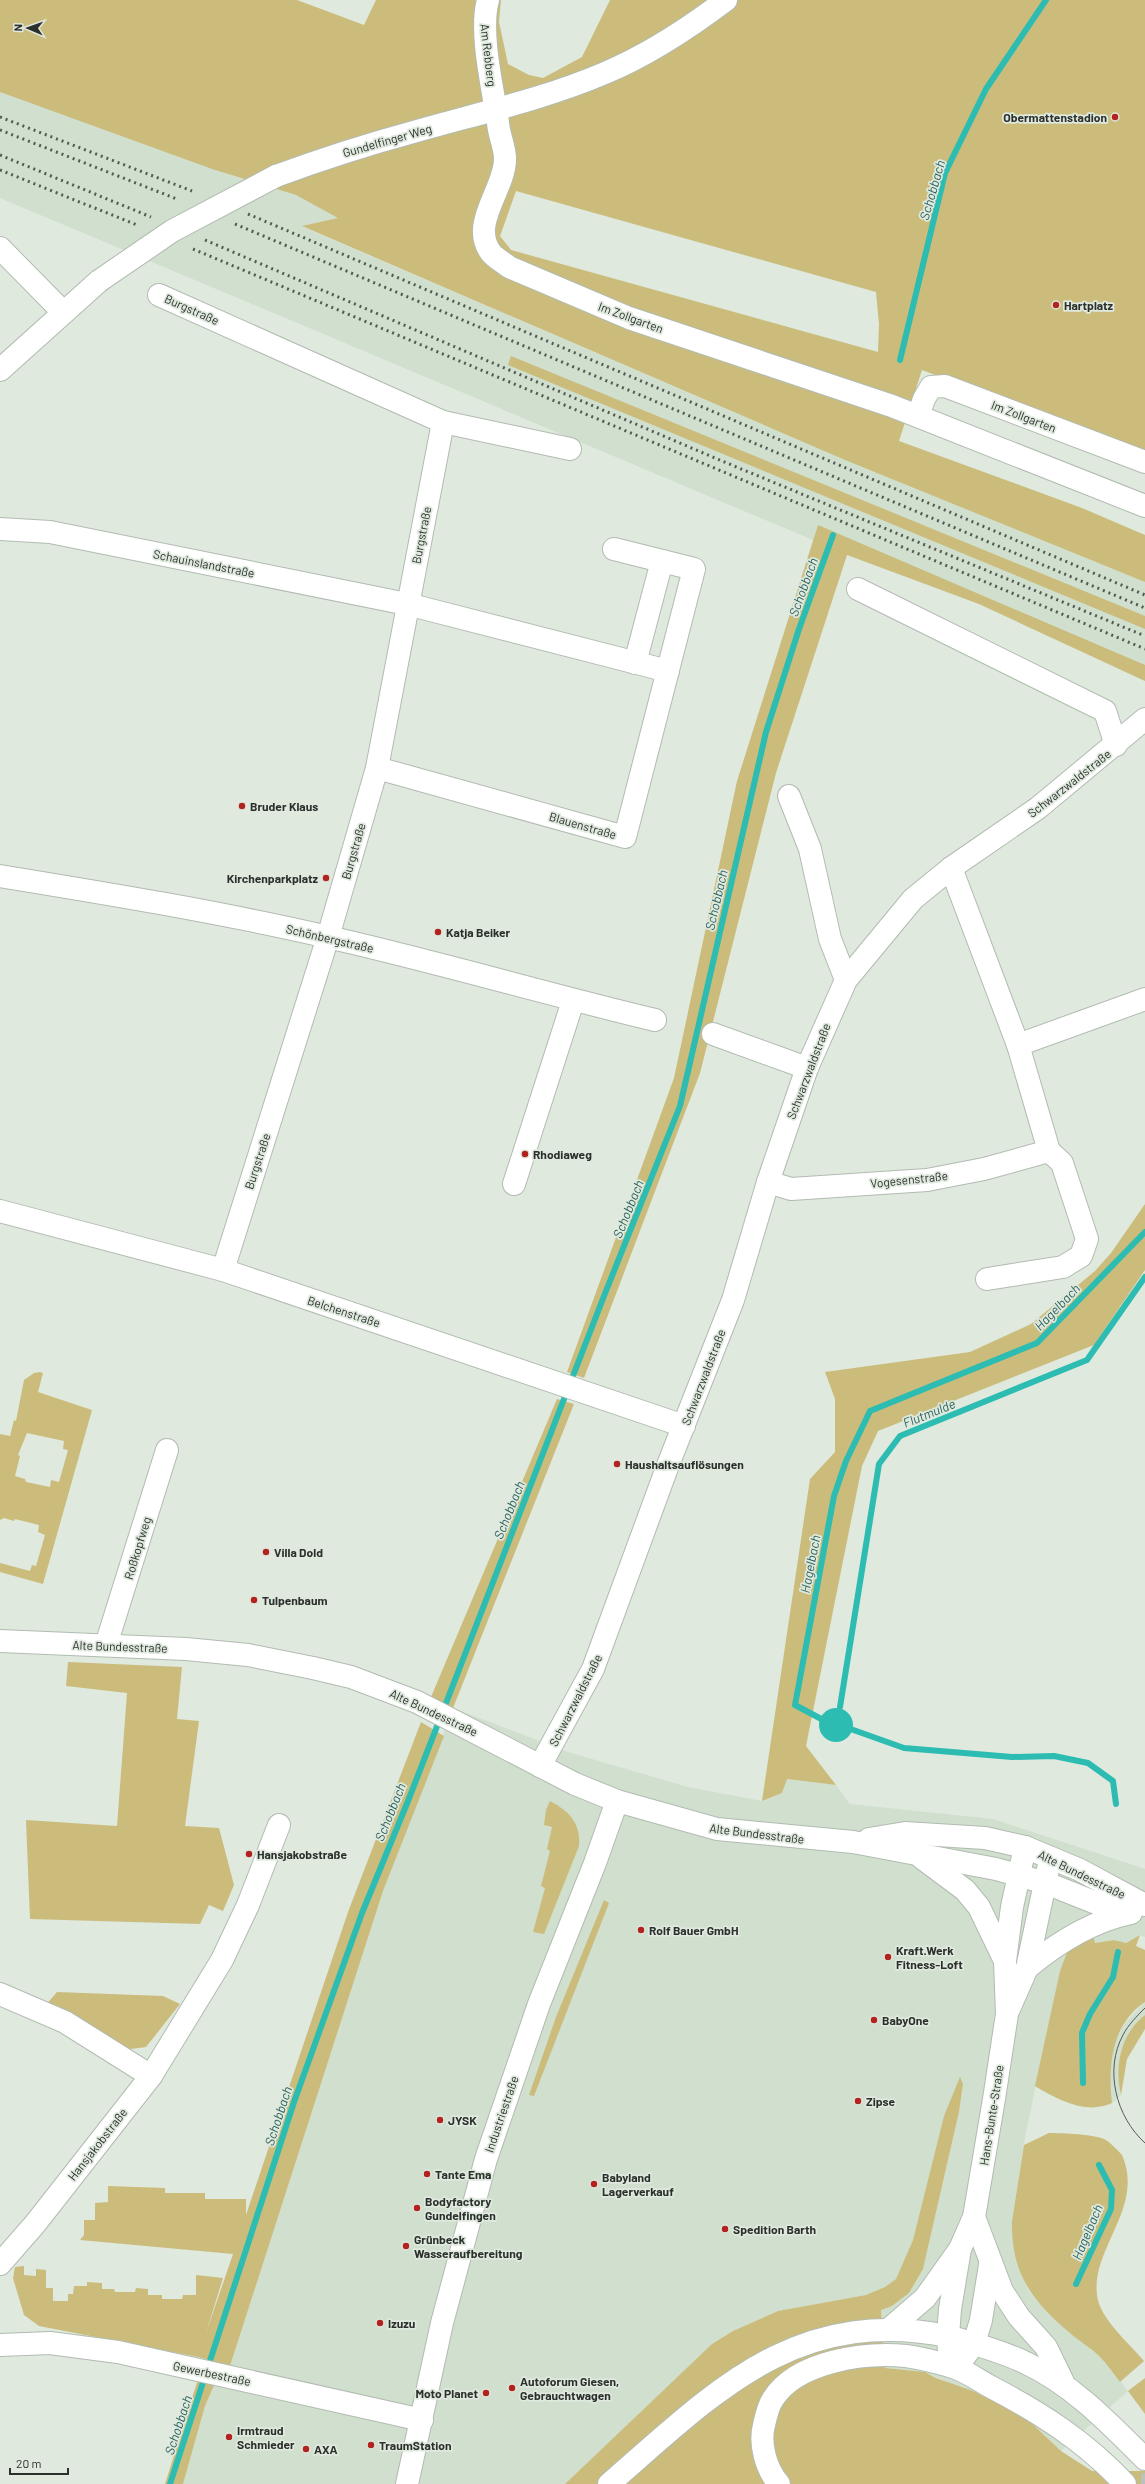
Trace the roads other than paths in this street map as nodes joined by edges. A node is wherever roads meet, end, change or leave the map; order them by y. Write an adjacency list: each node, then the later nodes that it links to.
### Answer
1 (488, 0): 3 (main road, Am Rebberg)
2 (726, 0): 3 (main road, Gundelfinger Weg)
3 (497, 110): 6 (main road, Gundelfinger Weg, bridge); 8 (main road, Im Zollgarten)
4 (0, 248): 6 (main road)
5 (159, 295): 9 (main road, Burgstraße)
6 (62, 312): 7 (main road, Gundelfinger Weg)
7 (0, 370)
8 (918, 416): 11 (main road, Im Zollgarten); 12 (main road, Im Zollgarten)
9 (443, 422): 10 (main road, Burgstraße); 17 (main road, Burgstraße)
10 (570, 449)
11 (1145, 462)
12 (1145, 506)
13 (0, 529): 17 (main road, Schauinslandstraße)
14 (614, 549): 15 (main road, Blauenstraße)
15 (662, 561): 18 (main road); 19 (main road, Blauenstraße)
16 (858, 589): 21 (main road, Schwarzwaldstraße)
17 (407, 604): 18 (main road); 22 (main road, Burgstraße)
18 (635, 663): 19 (main road)
19 (668, 671): 22 (main road, Blauenstraße)
20 (1145, 719): 21 (main road)
21 (1116, 746): 24 (main road, Schwarzwaldstraße)
22 (377, 768): 26 (main road, Burgstraße)
23 (789, 796): 27 (main road)
24 (951, 868): 27 (main road, Schwarzwaldstraße); 32 (main road)
25 (0, 876): 26 (main road, Schönbergstraße)
26 (328, 937): 29 (main road, Schönbergstraße); 38 (main road, Burgstraße)
27 (846, 980): 33 (main road, Schwarzwaldstraße)
28 (1145, 1000): 32 (main road)
29 (573, 1001): 30 (main road, Schönbergstraße); 36 (main road)
30 (655, 1020)
31 (712, 1034): 33 (main road)
32 (1018, 1045): 34 (main road)
33 (807, 1068): 35 (main road, Schwarzwaldstraße)
34 (1049, 1151): 35 (main road, Vogesenstraße); 39 (main road)
35 (768, 1182): 40 (main road, Schwarzwaldstraße)
36 (514, 1184)
37 (0, 1211): 38 (main road, Belchenstraße)
38 (223, 1270): 40 (main road, Belchenstraße)
39 (987, 1279)
40 (684, 1426): 44 (main road, Schwarzwaldstraße)
41 (167, 1450): 43 (main road, Roßkopfweg)
42 (0, 1641): 43 (main road, Alte Bundesstraße)
43 (106, 1645): 44 (main road, Alte Bundesstraße)
44 (540, 1766): 45 (main road, Alte Bundesstraße)
45 (617, 1801): 47 (main road, Alte Bundesstraße); 70 (main road, Industriestraße)
46 (279, 1825): 59 (main road, Hansjakobstraße)
47 (853, 1842): 48 (main road, Alte Bundesstraße); 49 (main road, Alte Bundesstraße)
48 (1025, 1847): 50 (main road, Alte Bundesstraße); 51 (main road, Hans-Bunte-Straße)
49 (912, 1852): 51 (main road, Alte Bundesstraße); 55 (main road)
50 (1051, 1856): 52 (main road, Hans-Bunte-Straße); 53 (main road, Alte Bundesstraße)
51 (1018, 1874): 52 (main road, Alte Bundesstraße); 55 (main road, Hans-Bunte-Straße)
52 (1046, 1883): 54 (main road, Alte Bundesstraße); 56 (main road, Hans-Bunte-Straße)
53 (1145, 1905)
54 (1135, 1912): 56 (main road)
55 (1006, 1962): 58 (main road, Hans-Bunte-Straße)
56 (1027, 1968): 58 (main road, Hans-Bunte-Straße)
57 (0, 1994): 59 (main road)
58 (1007, 2014): 60 (main road, Hans-Bunte-Straße)
59 (151, 2076): 63 (main road, Hansjakobstraße)
60 (974, 2217): 61 (main road, Hans-Bunte-Straße); 62 (main road)
61 (960, 2249): 64 (main road); 65 (main road, Hans-Bunte-Straße)
62 (991, 2258): 66 (main road); 69 (main road)
63 (0, 2264)
64 (889, 2329): 65 (main road); 73 (main road)
65 (948, 2336): 66 (main road); 68 (main road, Hans-Bunte-Straße)
66 (974, 2344): 68 (main road); 69 (main road)
67 (0, 2345): 70 (main road, Gewerbestraße)
68 (953, 2367): 74 (main road); 75 (main road)
69 (1064, 2386): 71 (main road)
70 (422, 2420): 72 (main road, Industriestraße)
71 (1145, 2459)
72 (407, 2484)
73 (609, 2484)
74 (779, 2484)
75 (1124, 2484)

